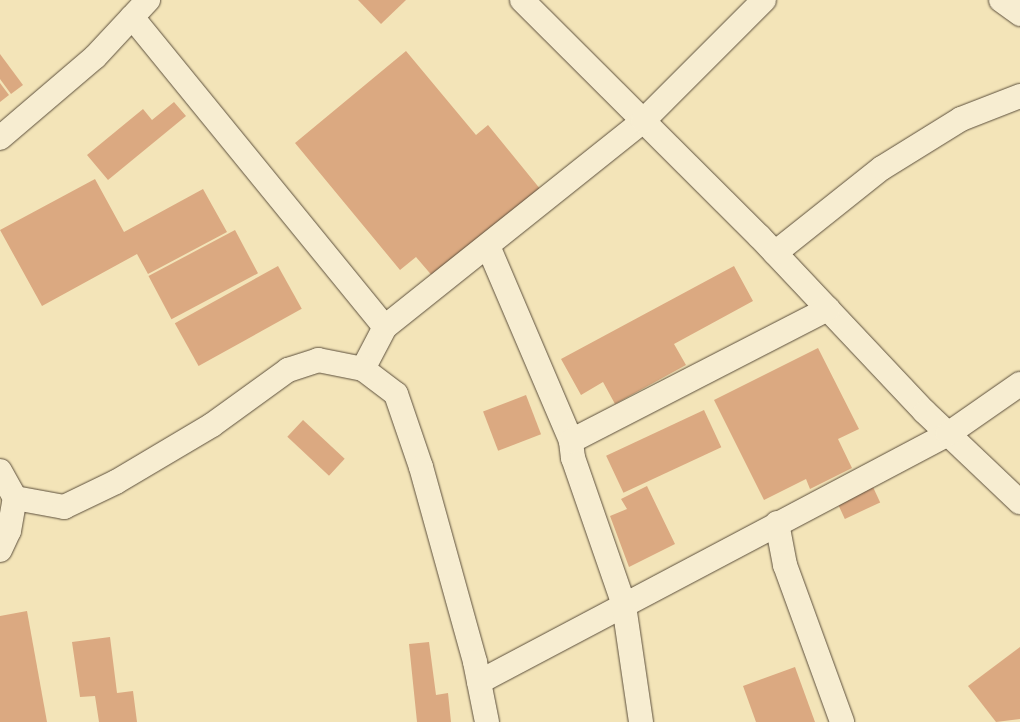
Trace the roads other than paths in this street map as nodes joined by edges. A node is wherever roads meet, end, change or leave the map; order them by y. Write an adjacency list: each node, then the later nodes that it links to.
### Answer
1 (148, 0): 6 (street)
2 (522, 0): 8 (street)
3 (764, 0): 8 (street)
4 (1001, 0): 5 (street)
5 (1020, 14)
6 (132, 17): 9 (street); 13 (street)
7 (1020, 96): 11 (street)
8 (643, 121): 10 (street); 11 (street)
9 (0, 138)
10 (488, 246): 13 (street); 17 (street)
11 (775, 253): 12 (street)
12 (828, 309): 16 (street); 17 (street)
13 (385, 327): 14 (street)
14 (363, 369): 19 (street); 24 (street)
15 (1020, 384): 16 (street)
16 (948, 434): 20 (street); 21 (street)
17 (571, 441): 23 (street)
18 (0, 471): 19 (street)
19 (15, 498): 22 (street)
20 (1020, 502)
21 (777, 523): 23 (street); 27 (street)
22 (0, 550)
23 (624, 605): 24 (street); 26 (street)
24 (479, 682): 25 (street)
25 (487, 722)
26 (641, 722)
27 (842, 722)

